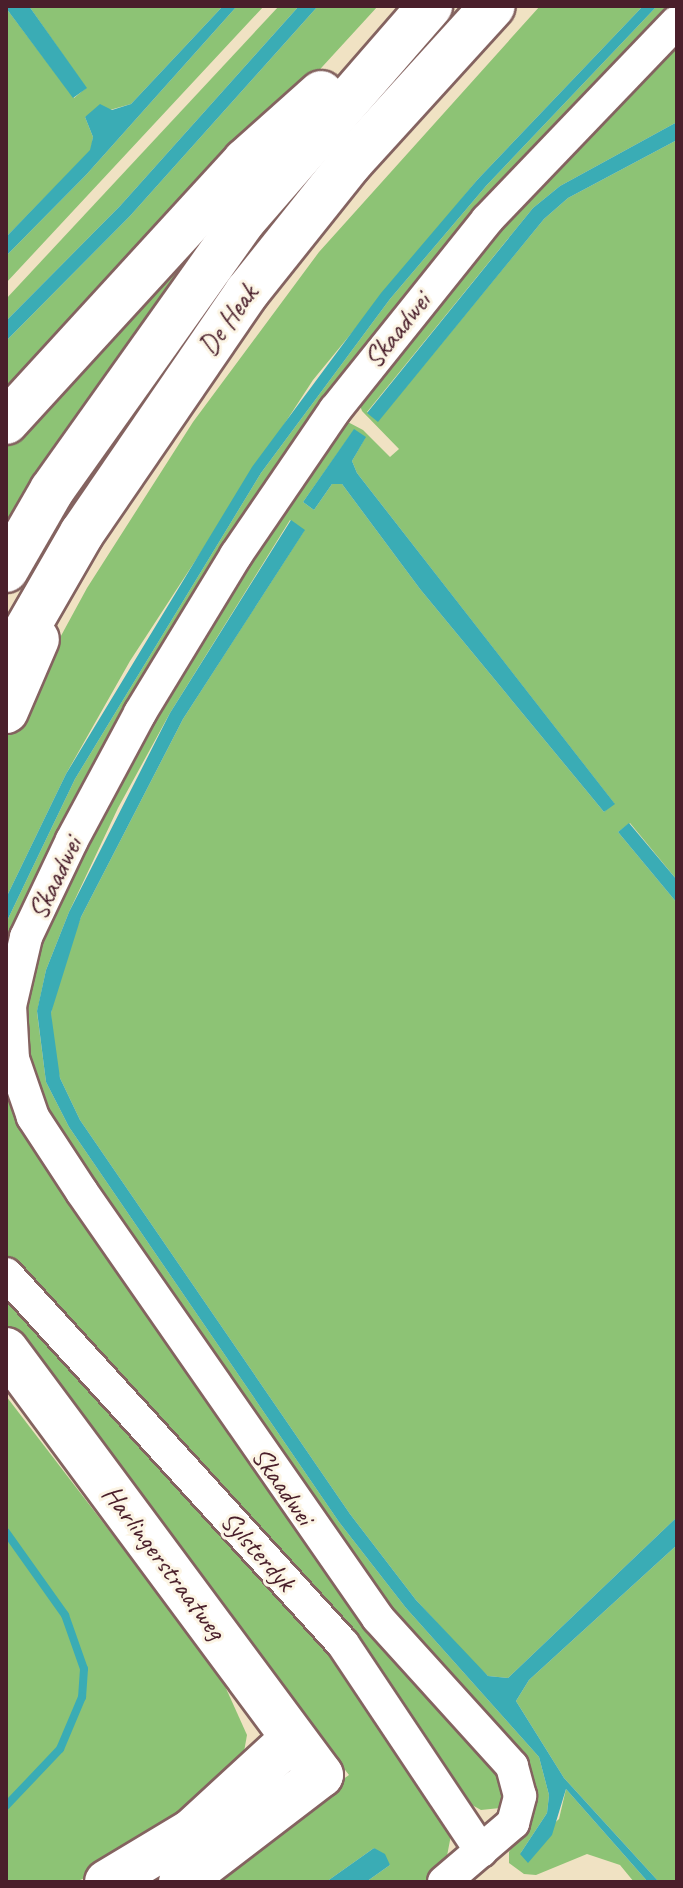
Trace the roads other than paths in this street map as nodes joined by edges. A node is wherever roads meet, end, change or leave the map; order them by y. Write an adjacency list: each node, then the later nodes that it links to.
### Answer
1 (419, 6): 5 (main road)
2 (430, 6): 7 (main road, De Heak)
3 (493, 6): 6 (main road, De Heak)
4 (677, 22): 13 (street, Skaadwei)
5 (6, 422)
6 (82, 533): 8 (main road, De Heak); 9 (main road)
7 (6, 570)
8 (6, 665)
9 (6, 711)
10 (6, 1274): 13 (street, Sylsterdyk)
11 (6, 1350): 12 (main road, Harlingerstraatweg)
12 (293, 1738): 14 (main road); 15 (main road, Harlingerstraatweg)
13 (481, 1851): 16 (street)
14 (107, 1882)
15 (181, 1882)
16 (444, 1882)

